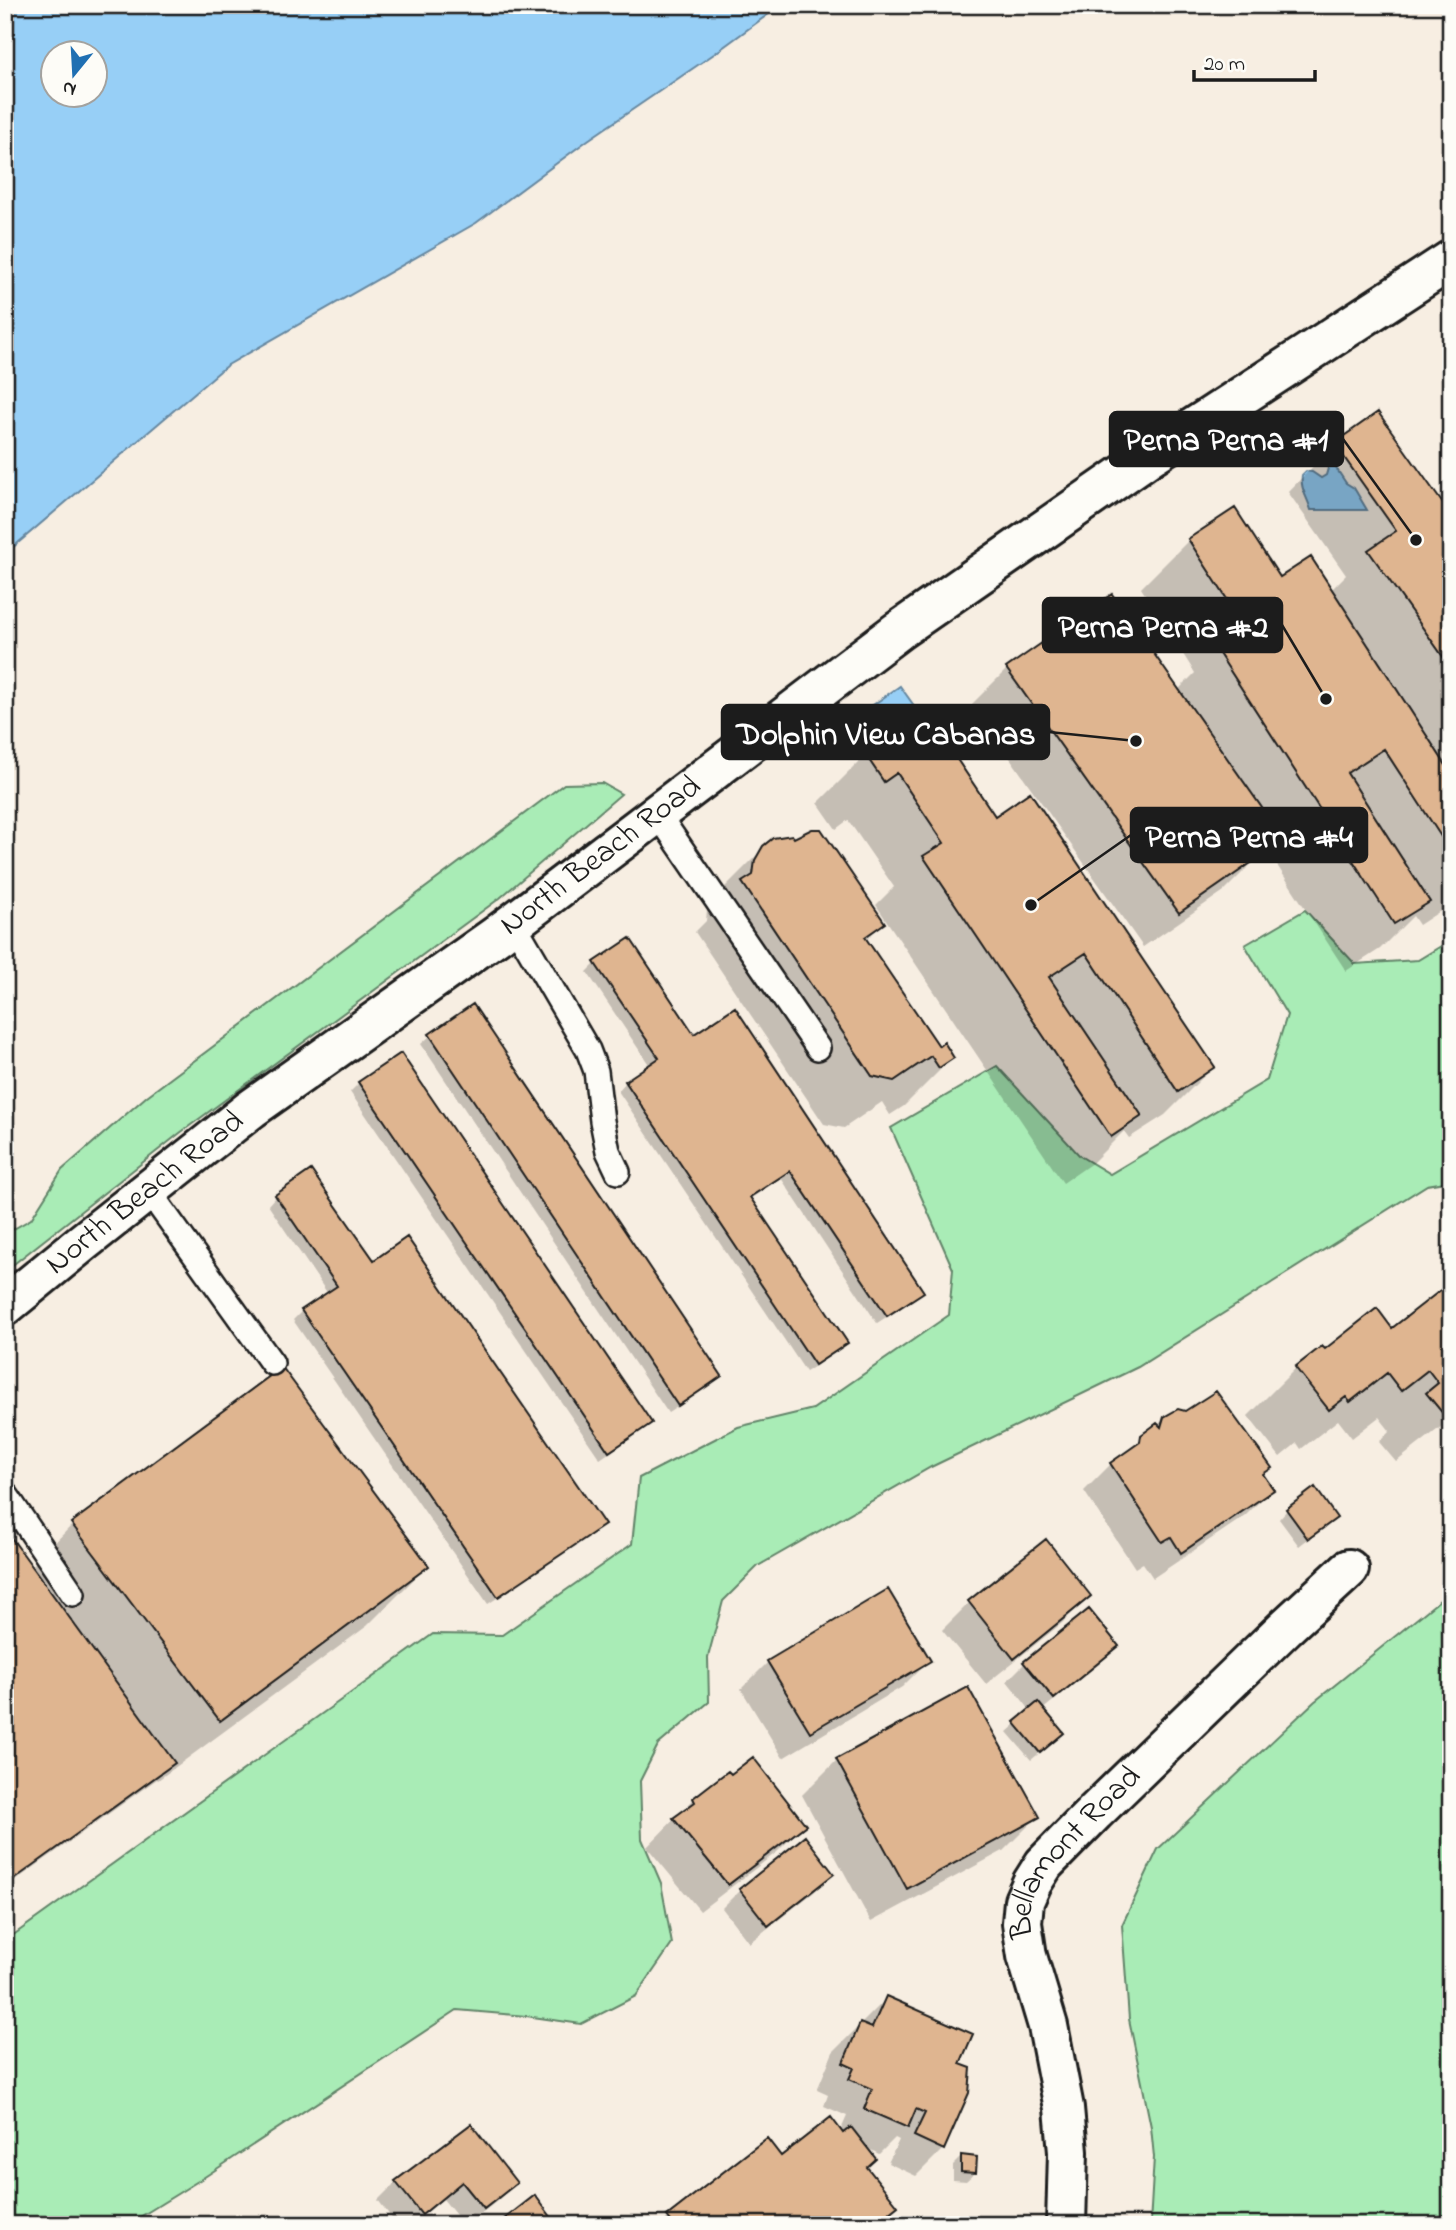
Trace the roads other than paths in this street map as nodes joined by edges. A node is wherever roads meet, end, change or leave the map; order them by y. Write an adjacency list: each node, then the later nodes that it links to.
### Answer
1 (1451, 260): 3 (street, North Beach Road)
2 (1451, 290): 3 (street, North Beach Road)
3 (1383, 303): 4 (street, North Beach Road)
4 (657, 813): 5 (street, North Beach Road); 6 (lane)
5 (513, 922): 7 (lane); 8 (street, North Beach Road)
6 (818, 1048)
7 (618, 1172)
8 (148, 1190): 9 (street, North Beach Road); 10 (lane)
9 (5, 1306)
10 (272, 1363)
11 (5, 1493): 13 (lane)
12 (1349, 1569): 14 (street, Bellamont Road)
13 (73, 1594)
14 (1066, 2225)

